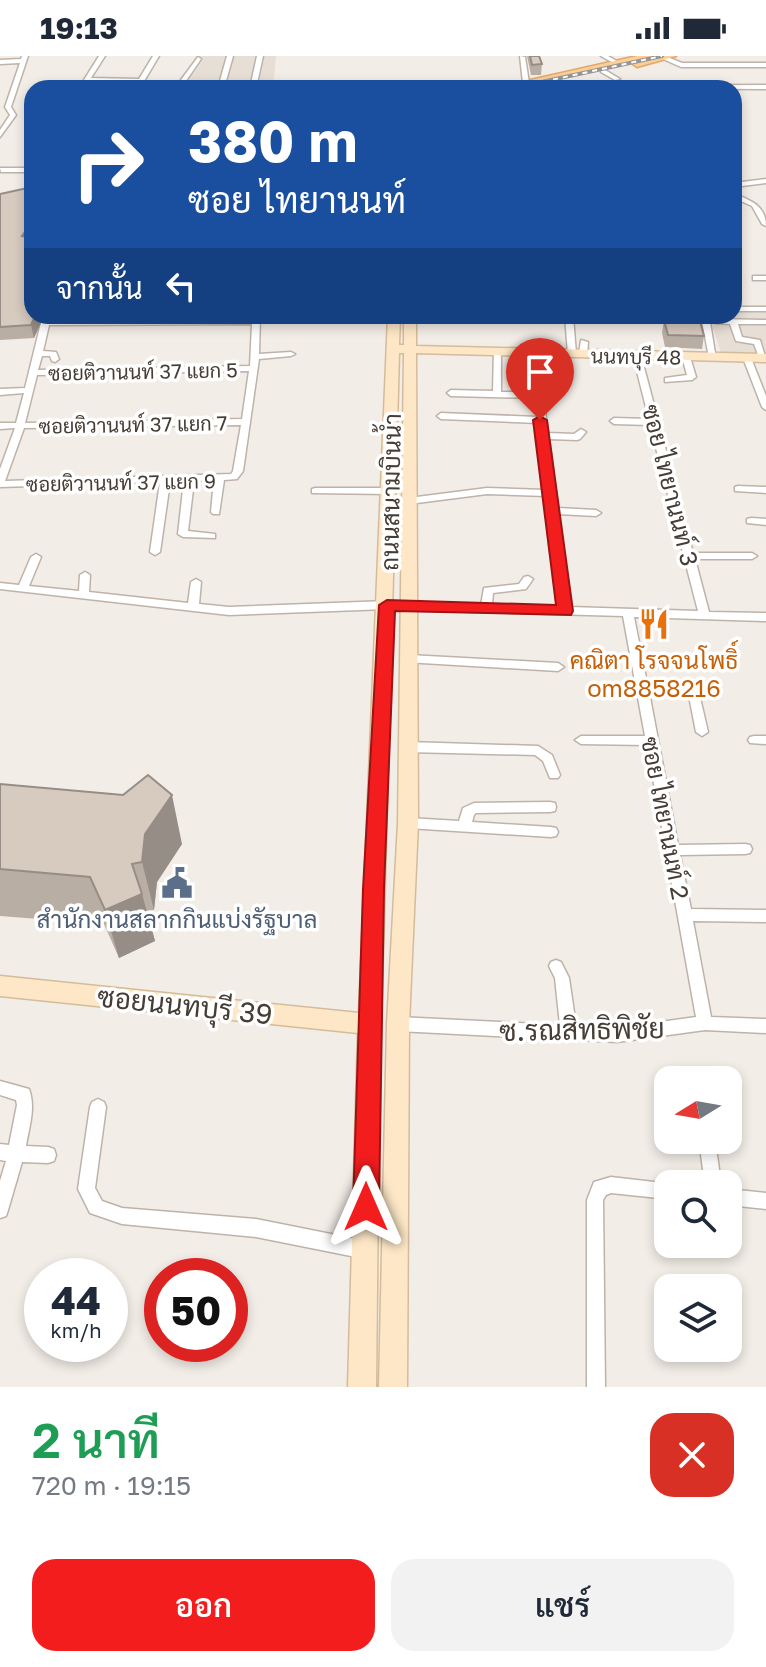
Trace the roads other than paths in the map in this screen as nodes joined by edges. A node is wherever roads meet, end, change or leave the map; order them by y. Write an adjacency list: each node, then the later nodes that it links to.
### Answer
1 (102, 56): 19 (street)
2 (156, 56): 20 (street)
3 (230, 56): 22 (street)
4 (260, 56): 23 (street)
5 (604, 56): 13 (street)
6 (649, 56): 13 (main road)
7 (732, 56): 14 (street)
8 (522, 57): 24 (street)
9 (669, 57): 14 (street); 16 (main road)
10 (24, 59): 12 (street); 28 (street)
11 (198, 59): 21 (street)
12 (0, 62)
13 (617, 63): 25 (main road)
14 (689, 65): 15 (street)
15 (766, 65)
16 (603, 71): 18 (street); 26 (main road)
17 (647, 77): 27 (street)
18 (617, 79)
19 (87, 80)
20 (141, 80)
21 (184, 80)
22 (223, 80)
23 (255, 80)
24 (528, 80)
25 (553, 80)
26 (559, 80)
27 (648, 80)
28 (15, 87): 31 (street); 32 (street)
29 (742, 87): 30 (street)
30 (766, 87)
31 (0, 88)
32 (4, 110): 33 (street)
33 (0, 135)
34 (1, 170): 35 (street)
35 (24, 171)
36 (766, 181): 37 (street)
37 (742, 184)
38 (742, 199): 39 (street)
39 (755, 205): 40 (street); 41 (street)
40 (766, 205)
41 (766, 222)
42 (756, 278): 43 (street)
43 (766, 278)
44 (742, 309): 45 (street)
45 (766, 309)
46 (742, 321): 47 (street)
47 (766, 322)
48 (46, 324): 59 (street)
49 (256, 324): 63 (street)
50 (396, 324): 56 (main road, ถนนสนามบินน้ำ)
51 (408, 324): 56 (main road, ถนนสนามบินน้ำ)
52 (572, 324): 57 (street)
53 (707, 324): 65 (street)
54 (734, 324): 55 (street)
55 (762, 342): 67 (street)
56 (402, 349): 58 (main road, นนทบุรี 48); 95 (main road, ถนนสนามบินน้ำ); 97 (main road, ถนนสนามบินน้ำ)
57 (580, 350): 60 (main road, นนทบุรี 48); 62 (main road, นนทบุรี 48)
58 (497, 352): 60 (main road, นนทบุรี 48); 75 (street)
59 (38, 353): 68 (street); 70 (street)
60 (534, 353): 76 (street)
61 (291, 354): 63 (street)
62 (637, 356): 64 (main road, นนทบุรี 48); 82 (street, ซอย ไทยานนท์ 3)
63 (254, 357): 69 (street)
64 (686, 357): 65 (main road, นนทบุรี 48); 71 (street)
65 (713, 357): 66 (main road, นนทบุรี 48)
66 (747, 358): 67 (main road, นนทบุรี 48); 77 (street)
67 (765, 358)
68 (55, 359)
69 (254, 368): 70 (street, ซอยติวานนท์ 37 แยก 5); 81 (street)
70 (33, 373): 72 (street)
71 (668, 380)
72 (29, 390): 73 (street); 84 (street)
73 (0, 392)
74 (451, 393): 75 (street)
75 (497, 395): 76 (street)
76 (538, 395): 79 (street)
77 (766, 407)
78 (441, 416): 79 (street)
79 (540, 420): 86 (street)
80 (614, 421): 82 (street)
81 (245, 422): 84 (street, ซอยติวานนท์ 37 แยก 7); 88 (street, ซอยติวานนท์ 37 แยก 9)
82 (656, 422): 105 (street, ซอย ไทยานนท์ 3)
83 (0, 426): 84 (street, ซอยติวานนท์ 37 แยก 7)
84 (20, 426): 87 (street)
85 (581, 432): 86 (street)
86 (542, 436): 96 (street)
87 (3, 466): 90 (street)
88 (219, 480): 89 (street, ซอยติวานนท์ 37 แยก 9); 99 (street)
89 (189, 481): 91 (street, ซอยติวานนท์ 37 แยก 9); 103 (street)
90 (0, 482): 91 (street, ซอยติวานนท์ 37 แยก 9)
91 (165, 482): 104 (street)
92 (738, 489): 93 (street)
93 (766, 490)
94 (315, 491): 95 (street)
95 (390, 491): 114 (main road, ถนนสนามบินน้ำ)
96 (550, 493): 97 (street); 98 (street)
97 (409, 501): 115 (main road, ถนนสนามบินน้ำ)
98 (552, 511): 100 (street); 118 (street)
99 (216, 512)
100 (596, 513)
101 (751, 521): 102 (street)
102 (766, 522)
103 (211, 536)
104 (155, 552)
105 (690, 556): 106 (street); 120 (street, ซอย ไทยานนท์ 3)
106 (752, 556)
107 (36, 557): 112 (street)
108 (85, 575): 113 (street)
109 (528, 579): 117 (street)
110 (196, 582): 116 (street)
111 (0, 586): 112 (street)
112 (23, 588): 113 (street)
113 (84, 595): 116 (street)
114 (387, 605): 115 (main road); 116 (street); 130 (main road, ถนนสนามบินน้ำ)
115 (408, 606): 117 (street); 122 (main road, ถนนสนามบินน้ำ)
116 (193, 607)
117 (486, 608): 118 (street)
118 (565, 611): 119 (street)
119 (628, 613): 120 (street); 124 (street, ซอย ไทยานนท์ 2)
120 (704, 615): 121 (street)
121 (766, 617)
122 (409, 659): 123 (street); 128 (main road, ถนนสนามบินน้ำ)
123 (558, 667)
124 (641, 687): 125 (street); 127 (street, ซอย ไทยานนท์ 2)
125 (702, 732)
126 (581, 740): 127 (street)
127 (651, 741): 137 (street, ซอย ไทยานนท์ 2)
128 (408, 747): 129 (street); 131 (main road, ถนนสนามบินน้ำ)
129 (554, 775)
130 (377, 791): 131 (main road); 143 (main road, ถนนสนามบินน้ำ)
131 (408, 792): 133 (main road, ถนนสนามบินน้ำ)
132 (550, 807): 134 (street)
133 (408, 823): 134 (street); 144 (main road, ถนนสนามบินน้ำ)
134 (464, 827): 135 (street)
135 (551, 832)
136 (745, 849): 137 (street)
137 (672, 850): 138 (street, ซอย ไทยานนท์ 2)
138 (685, 915): 139 (street); 142 (street, ซอย ไทยานนท์ 2)
139 (766, 916)
140 (556, 966): 146 (street)
141 (0, 986): 143 (main road, ซอยนนทบุรี 39)
142 (705, 1023): 145 (street, ซ.รณสิทธิพิชัย); 146 (street, ซ.รณสิทธิพิชัย)
143 (370, 1024): 155 (main road, ถนนสนามบินน้ำ)
144 (398, 1024): 146 (street, ซ.รณสิทธิพิชัย); 157 (main road, ถนนสนามบินน้ำ)
145 (766, 1026)
146 (569, 1033)
147 (0, 1088): 149 (street)
148 (98, 1107): 155 (street)
149 (8, 1153): 150 (street); 154 (street)
150 (48, 1155)
151 (654, 1190): 158 (street)
152 (742, 1198): 153 (street)
153 (766, 1201)
154 (0, 1210)
155 (366, 1250): 156 (main road, ถนนสนามบินน้ำ)
156 (362, 1387)
157 (393, 1387)
158 (596, 1387)

